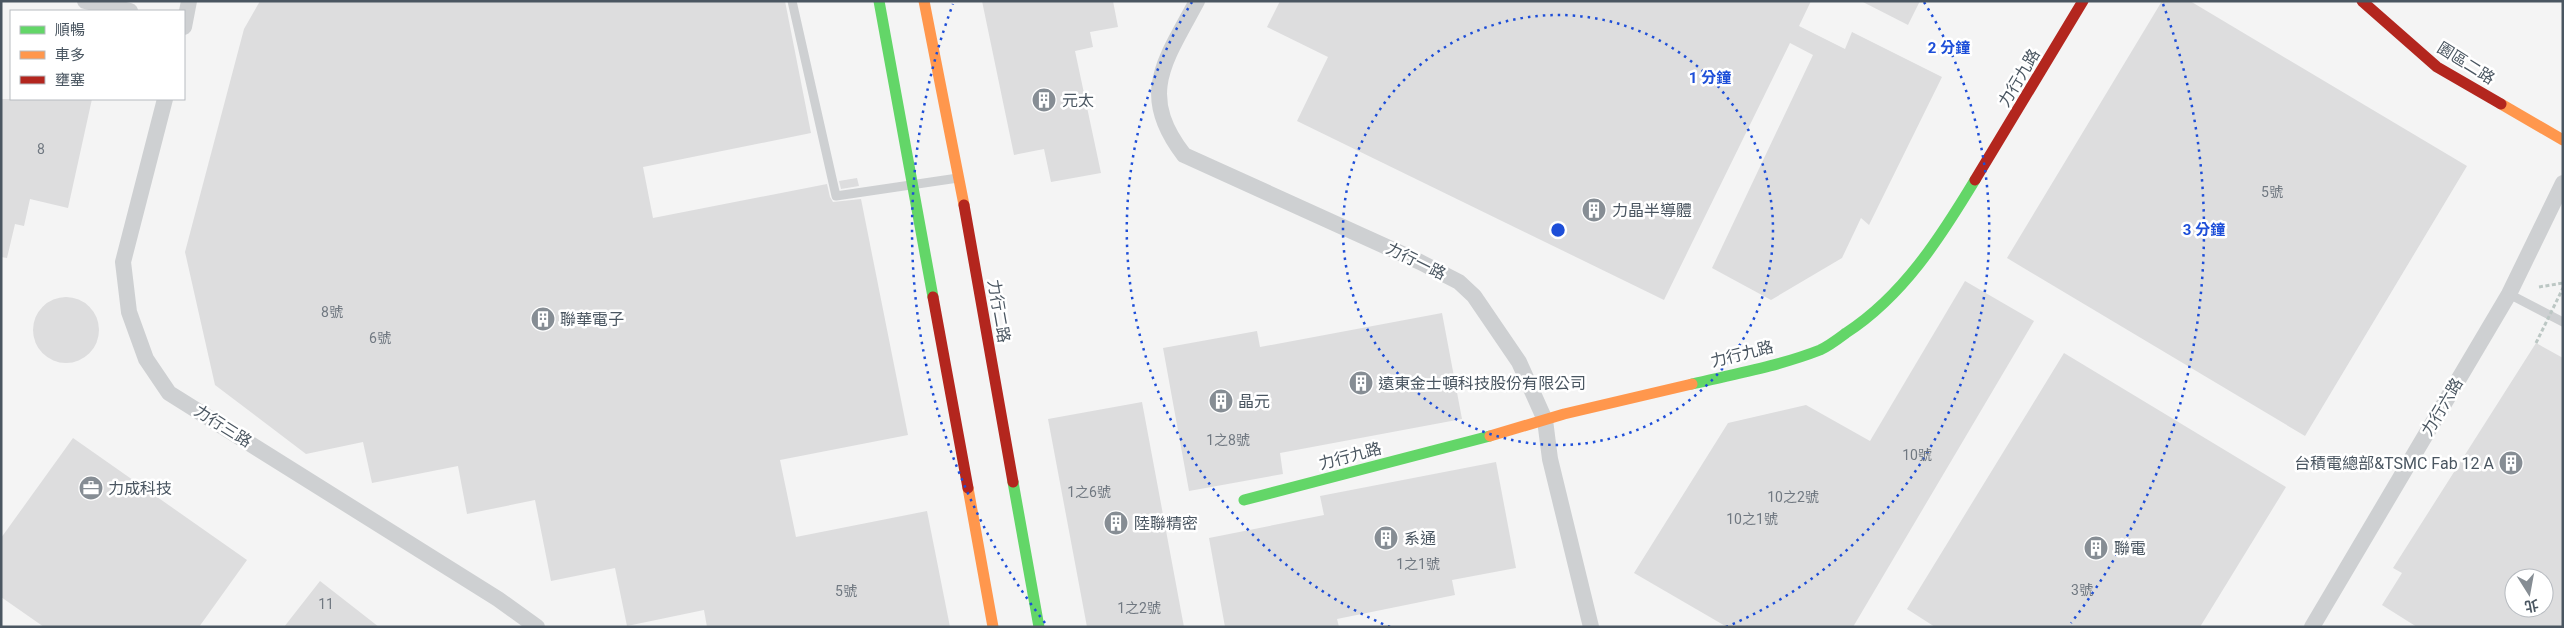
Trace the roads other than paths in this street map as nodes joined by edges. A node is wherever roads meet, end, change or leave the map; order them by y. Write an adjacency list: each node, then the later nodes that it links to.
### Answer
1 (85, 1): 9 (street)
2 (189, 1): 10 (street)
3 (792, 1): 15 (lane)
4 (879, 1): 15 (street)
5 (924, 1): 13 (street, 力行二路)
6 (1197, 1): 18 (street, 力行一路)
7 (2083, 1): 18 (street, 力行九路)
8 (2362, 1): 12 (street, 園區二路)
9 (126, 10)
10 (185, 20)
11 (166, 100): 20 (street, 力行三路)
12 (2563, 140)
13 (958, 178): 15 (lane); 22 (street, 力行二路)
14 (2563, 183): 16 (street, 力行六路)
15 (914, 185): 21 (street)
16 (2509, 294): 17 (lane); 24 (street, 力行六路)
17 (2563, 322)
18 (1545, 420): 19 (street, 力行九路); 23 (street, 力行一路)
19 (1244, 500)
20 (537, 627)
21 (993, 627)
22 (1039, 627)
23 (1591, 627)
24 (2312, 627)

